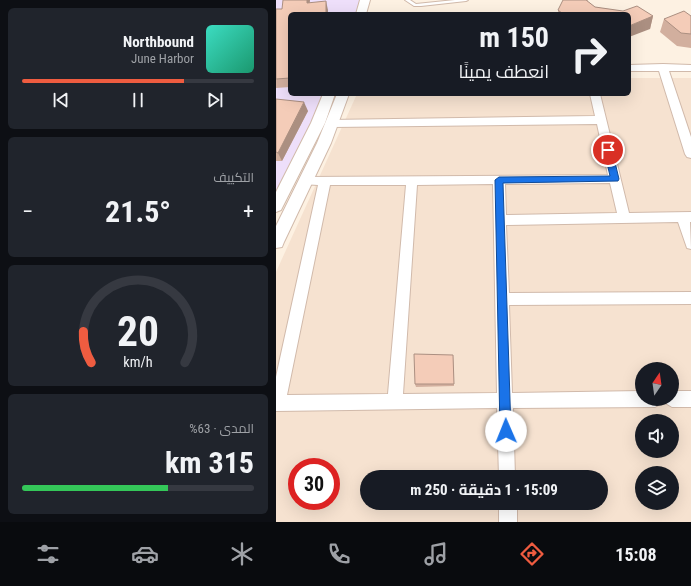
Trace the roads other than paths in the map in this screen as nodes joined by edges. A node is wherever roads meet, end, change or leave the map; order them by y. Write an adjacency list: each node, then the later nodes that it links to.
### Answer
1 (365, 0): 4 (street)
2 (407, 0): 3 (lane)
3 (466, 0)
4 (362, 12)
5 (663, 67): 6 (street); 7 (street); 13 (street)
6 (631, 68)
7 (691, 68)
8 (328, 96): 19 (street)
9 (342, 96): 12 (street)
10 (596, 96): 11 (street)
11 (601, 120): 12 (street); 14 (street)
12 (333, 123): 17 (street)
13 (691, 154)
14 (615, 179): 16 (street); 21 (street)
15 (412, 180): 16 (street); 18 (street); 31 (street)
16 (499, 180): 22 (street)
17 (306, 181): 18 (street); 23 (street)
18 (325, 181): 32 (street)
19 (276, 206)
20 (687, 217): 21 (street); 24 (street)
21 (624, 218): 22 (street)
22 (500, 220): 26 (street)
23 (276, 242)
24 (691, 244)
25 (691, 298): 26 (street)
26 (502, 299): 30 (street)
27 (635, 399): 30 (street)
28 (679, 399): 29 (street)
29 (691, 399)
30 (505, 400): 31 (street); 33 (street)
31 (394, 401): 32 (street)
32 (277, 403)
33 (507, 470)
34 (508, 510): 35 (street)
35 (508, 522)

